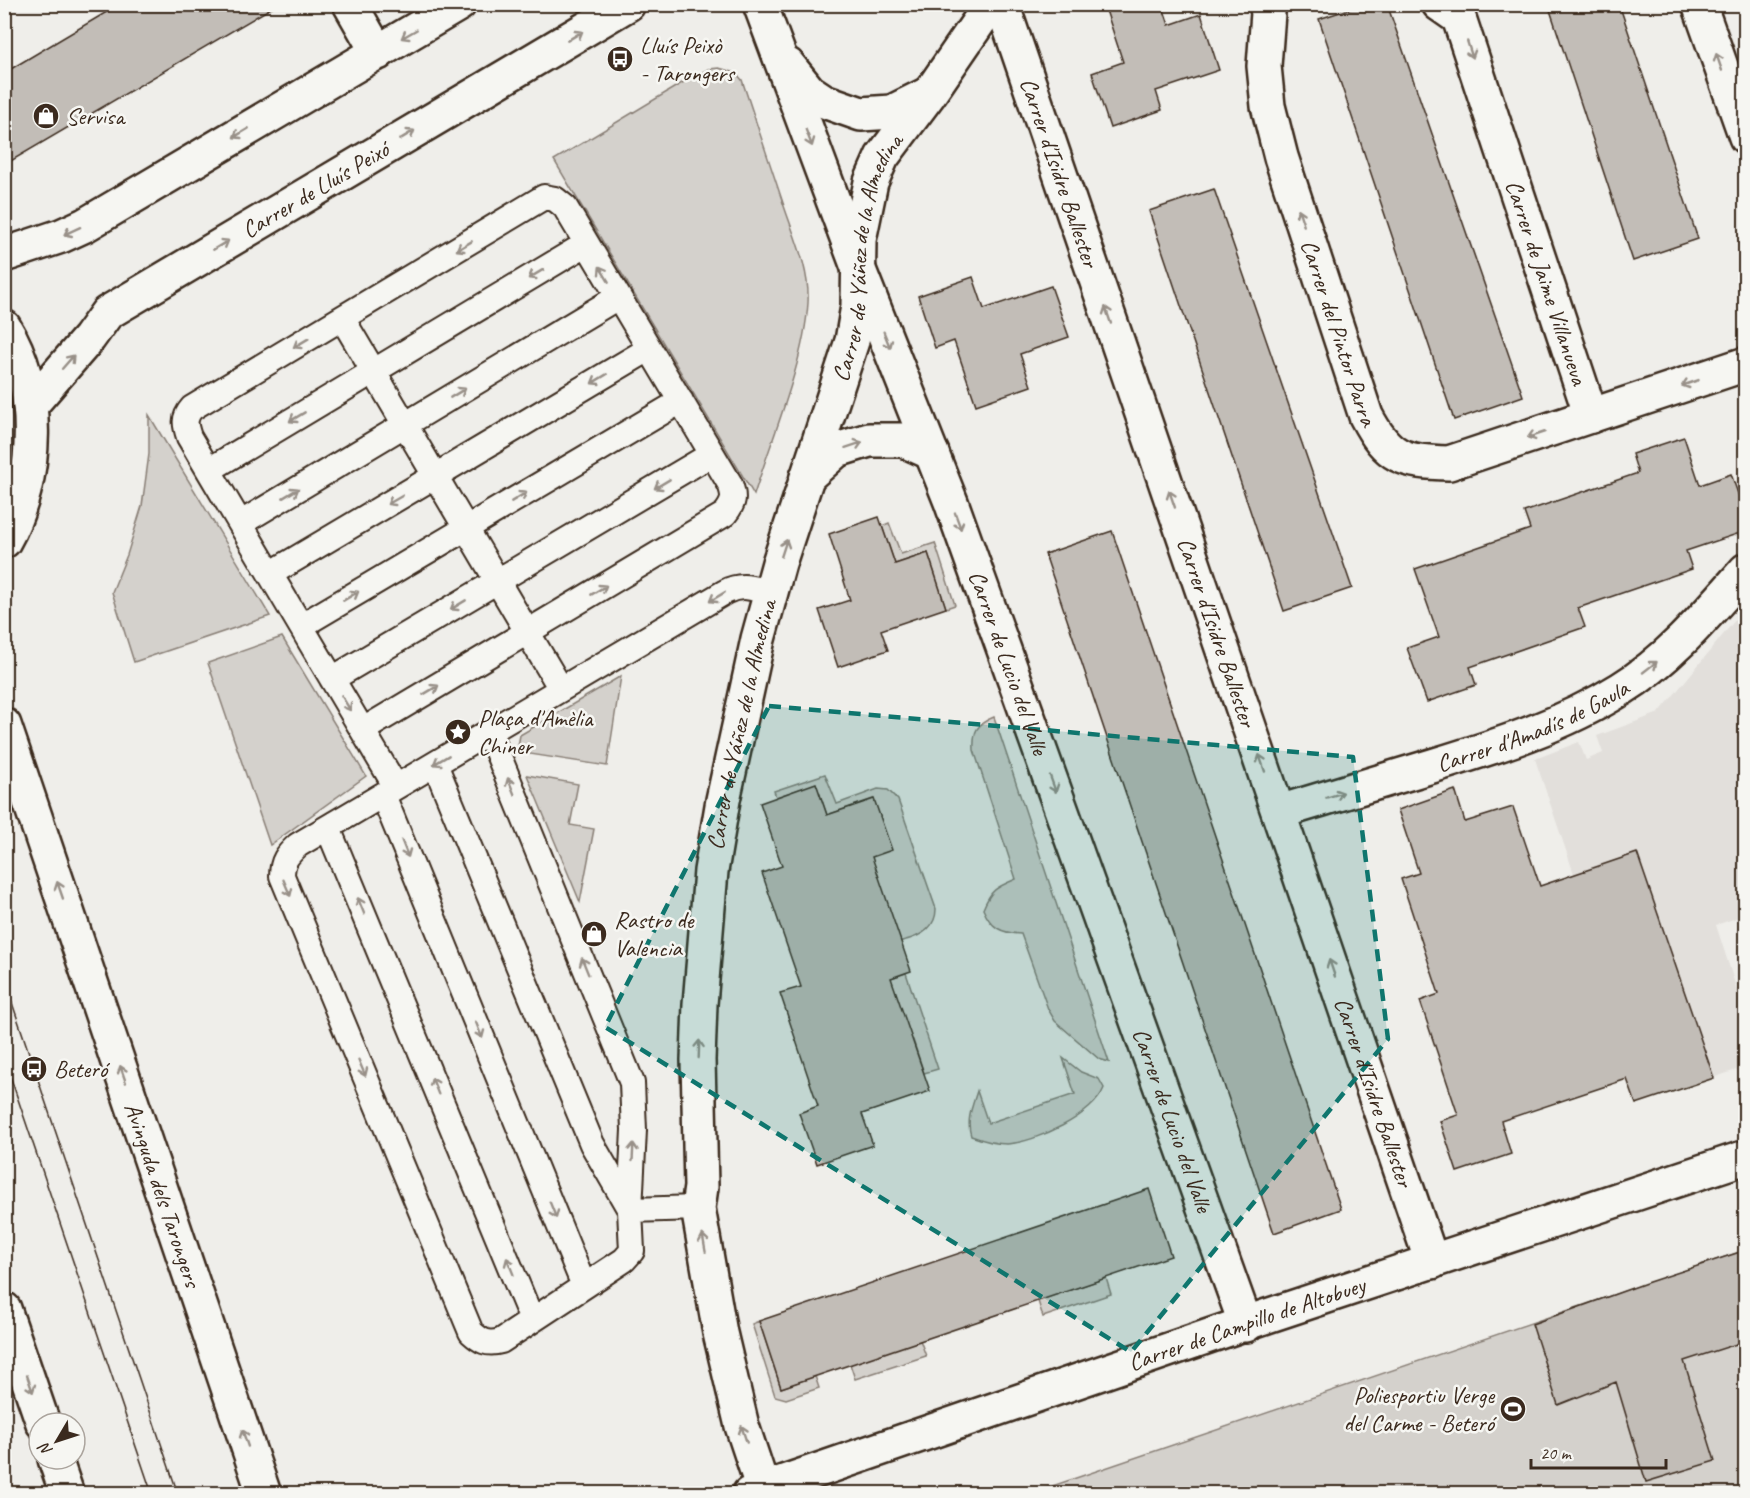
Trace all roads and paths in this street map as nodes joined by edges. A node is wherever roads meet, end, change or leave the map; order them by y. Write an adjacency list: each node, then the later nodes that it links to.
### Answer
1 (350, 4): 11 (street)
2 (459, 4): 11 (street, one-way to 11)
3 (628, 4): 24 (street, Carrer de Lluís Peixó, one-way to 3)
4 (760, 4): 10 (street, Carrer de Lucio del Valle)
5 (991, 4): 12 (street, Carrer de Yáñez de la Almedina)
6 (1002, 4): 48 (street, Carrer d'Isidre Ballester, one-way to 6)
7 (1699, 4): 13 (street, one-way to 7)
8 (1270, 7): 25 (street, Carrer del Pintor Parra, one-way to 8)
9 (1451, 9): 25 (street, Carrer de Jaime Villanueva, one-way to 25)
10 (773, 41): 12 (street); 16 (street, Carrer de Lucio del Valle, one-way to 16)
11 (378, 53): 15 (street, one-way to 15)
12 (930, 93): 16 (street, Carrer de Yáñez de la Almedina)
13 (1746, 137)
14 (586, 244): 17 (lane, one-way to 14); 18 (lane, one-way to 18); 22 (lane, one-way to 22)
15 (4, 255)
16 (859, 270): 27 (street, Carrer de Lucio del Valle, one-way to 27); 31 (street, Carrer de Yáñez de la Almedina)
17 (618, 297): 20 (lane); 26 (lane, one-way to 17)
18 (342, 318): 22 (lane); 29 (lane, one-way to 29)
19 (4, 327): 24 (street)
20 (649, 349): 23 (lane); 30 (lane, one-way to 30)
21 (1746, 364): 25 (street, Carrer de Jaime Villanueva, one-way to 25)
22 (373, 371): 26 (lane); 29 (lane, one-way to 29)
23 (681, 401): 28 (lane); 33 (lane, one-way to 23)
24 (30, 406): 34 (street)
25 (1591, 416)
26 (405, 425): 30 (lane); 32 (lane, one-way to 26)
27 (932, 453): 31 (street, one-way to 27); 57 (street, Carrer de Lucio del Valle, one-way to 57)
28 (712, 454): 37 (lane, one-way to 37); 40 (lane, one-way to 28)
29 (209, 470): 32 (lane)
30 (435, 476): 33 (lane); 36 (lane, one-way to 36)
31 (807, 477): 38 (street, Carrer de Yáñez de la Almedina, one-way to 31)
32 (241, 523): 36 (lane)
33 (466, 528): 37 (lane); 39 (lane, one-way to 33)
34 (8, 538)
35 (1746, 570): 48 (street, Carrer d'Amadís de Gaula, one-way to 35)
36 (270, 574): 39 (lane)
37 (498, 581): 40 (lane); 41 (lane, one-way to 41)
38 (771, 594): 42 (lane, one-way to 42); 51 (street, Carrer de Yáñez de la Almedina, one-way to 38)
39 (301, 627): 41 (lane)
40 (528, 632): 42 (lane); 44 (lane, one-way to 40)
41 (332, 679): 44 (lane, one-way to 44)
42 (561, 689): 45 (lane)
43 (4, 725): 62 (street, Avinguda dels Tarongers, one-way to 43)
44 (363, 730): 47 (lane)
45 (489, 732): 46 (lane, one-way to 46); 52 (lane, one-way to 45)
46 (435, 764): 47 (lane); 52 (lane)
47 (389, 791): 49 (lane); 54 (lane, one-way to 54)
48 (1279, 812): 53 (street, Carrer d'Isidre Ballester, one-way to 48)
49 (328, 828): 56 (lane, one-way to 49); 56 (lane, one-way to 56)
50 (1746, 1157): 53 (street, Carrer de Campillo de Altobuey)
51 (698, 1208): 52 (lane); 60 (street, Carrer de Yáñez de la Almedina, one-way to 51)
52 (630, 1210): 54 (lane)
53 (1432, 1262): 57 (street, Carrer de Campillo de Altobuey)
54 (584, 1286): 56 (lane)
55 (4, 1309): 58 (street, one-way to 58)
56 (532, 1320)
57 (1246, 1324): 60 (street, Carrer de Campillo de Altobuey)
58 (39, 1411)
59 (59, 1471): 61 (street)
60 (756, 1491)
61 (67, 1494)
62 (264, 1494)

